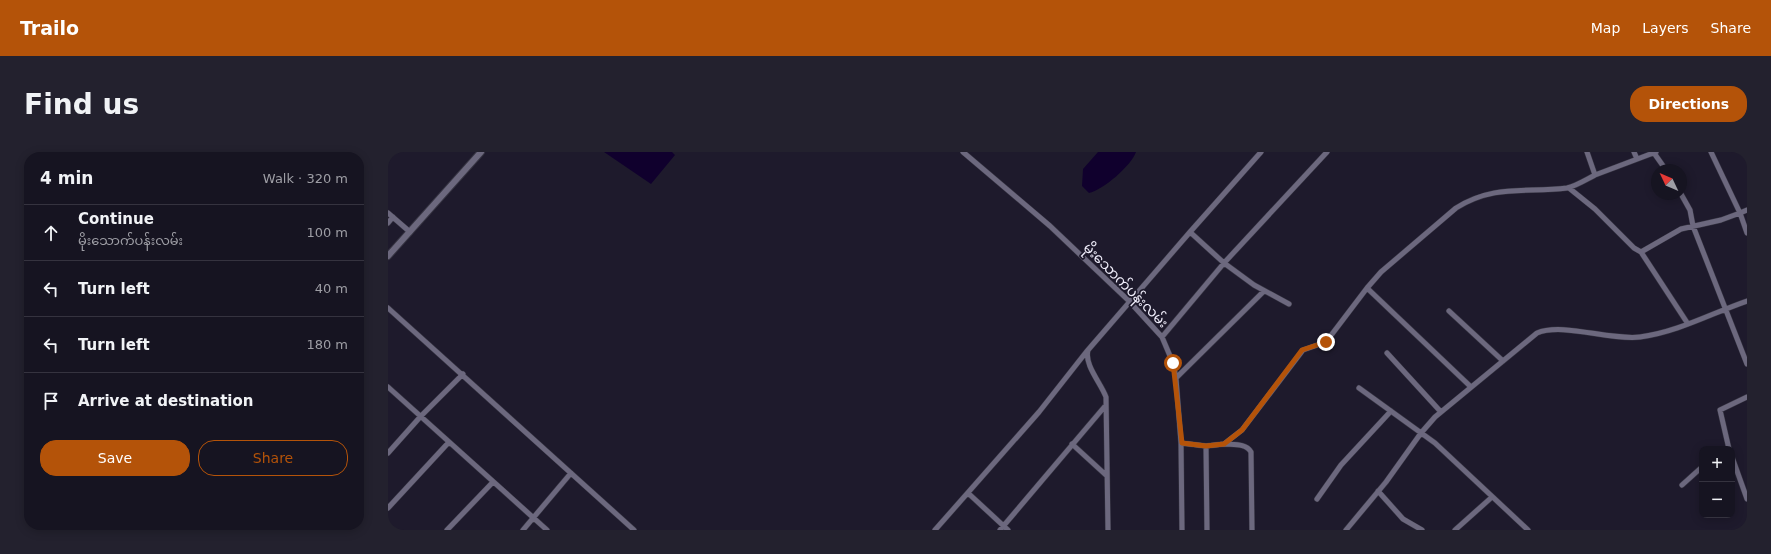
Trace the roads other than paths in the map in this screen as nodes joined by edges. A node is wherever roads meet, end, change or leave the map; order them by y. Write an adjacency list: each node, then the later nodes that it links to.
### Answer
1 (482, 152): 20 (street)
2 (963, 152): 28 (street, မိုးသောက်ပန်းလမ်း)
3 (1261, 152): 21 (street)
4 (1327, 152): 25 (street)
5 (1587, 152): 11 (street)
6 (1634, 152): 9 (street)
7 (1655, 152): 9 (street); 10 (street)
8 (1711, 152): 16 (street)
9 (1637, 159): 11 (street)
10 (1662, 164)
11 (1595, 175): 12 (street)
12 (1569, 188): 23 (street); 26 (street)
13 (1684, 200): 19 (street)
14 (1747, 210): 16 (street)
15 (388, 213): 17 (street)
16 (1740, 213): 19 (street); 22 (street)
17 (393, 217): 18 (street); 20 (street)
18 (388, 223)
19 (1693, 226): 23 (street); 32 (street)
20 (410, 232): 24 (street)
21 (1190, 232): 25 (street); 28 (street)
22 (1747, 233)
23 (1641, 252): 34 (street)
24 (388, 256)
25 (1224, 263): 27 (street); 35 (street)
26 (1366, 288): 43 (street); 54 (street)
27 (1264, 291): 30 (street); 41 (street)
28 (1129, 301): 35 (street, မိုးသောက်ပန်းလမ်း); 36 (street)
29 (1747, 301): 32 (street)
30 (1290, 304)
31 (388, 308): 40 (street)
32 (1724, 308): 34 (street); 39 (street)
33 (1449, 311): 38 (street)
34 (1688, 324): 38 (street)
35 (1162, 338): 41 (street, မိုးသောက်ပန်းလမ်း)
36 (1088, 350): 46 (street); 65 (street)
37 (1387, 353): 48 (street)
38 (1503, 361): 43 (street)
39 (1747, 364)
40 (463, 374): 49 (street); 60 (street)
41 (1176, 378): 52 (street, မိုးသောက်ပန်းလမ်း)
42 (388, 387): 49 (street)
43 (1471, 387): 48 (street)
44 (1359, 388): 47 (street)
45 (1747, 396): 56 (street)
46 (1106, 404): 53 (street); 61 (street)
47 (1391, 411): 50 (street); 67 (street)
48 (1441, 412): 50 (street)
49 (421, 416): 51 (street); 57 (street)
50 (1421, 432): 64 (street); 66 (street)
51 (449, 442): 62 (street); 69 (street)
52 (1182, 443): 55 (street); 78 (street, မိုးသောက်ပန်းလမ်း)
53 (1072, 444): 61 (street); 71 (street)
54 (1224, 444): 55 (street); 80 (street)
55 (1206, 446): 79 (street)
56 (1726, 446)
57 (388, 453)
58 (1735, 465): 68 (street)
59 (1699, 470): 63 (street)
60 (571, 473): 70 (street); 75 (street)
61 (1107, 476): 77 (street)
62 (493, 482): 70 (street); 72 (street)
63 (1682, 485)
64 (1378, 492): 81 (street); 82 (street)
65 (968, 493): 71 (street); 76 (street)
66 (1492, 497): 83 (street); 84 (street)
67 (1317, 499)
68 (1747, 499)
69 (388, 508)
70 (534, 518): 73 (street); 74 (street)
71 (1004, 529)
72 (447, 530)
73 (523, 530)
74 (547, 530)
75 (634, 530)
76 (935, 530)
77 (1108, 530)
78 (1182, 530)
79 (1207, 530)
80 (1252, 530)
81 (1346, 530)
82 (1422, 530)
83 (1455, 530)
84 (1528, 530)

